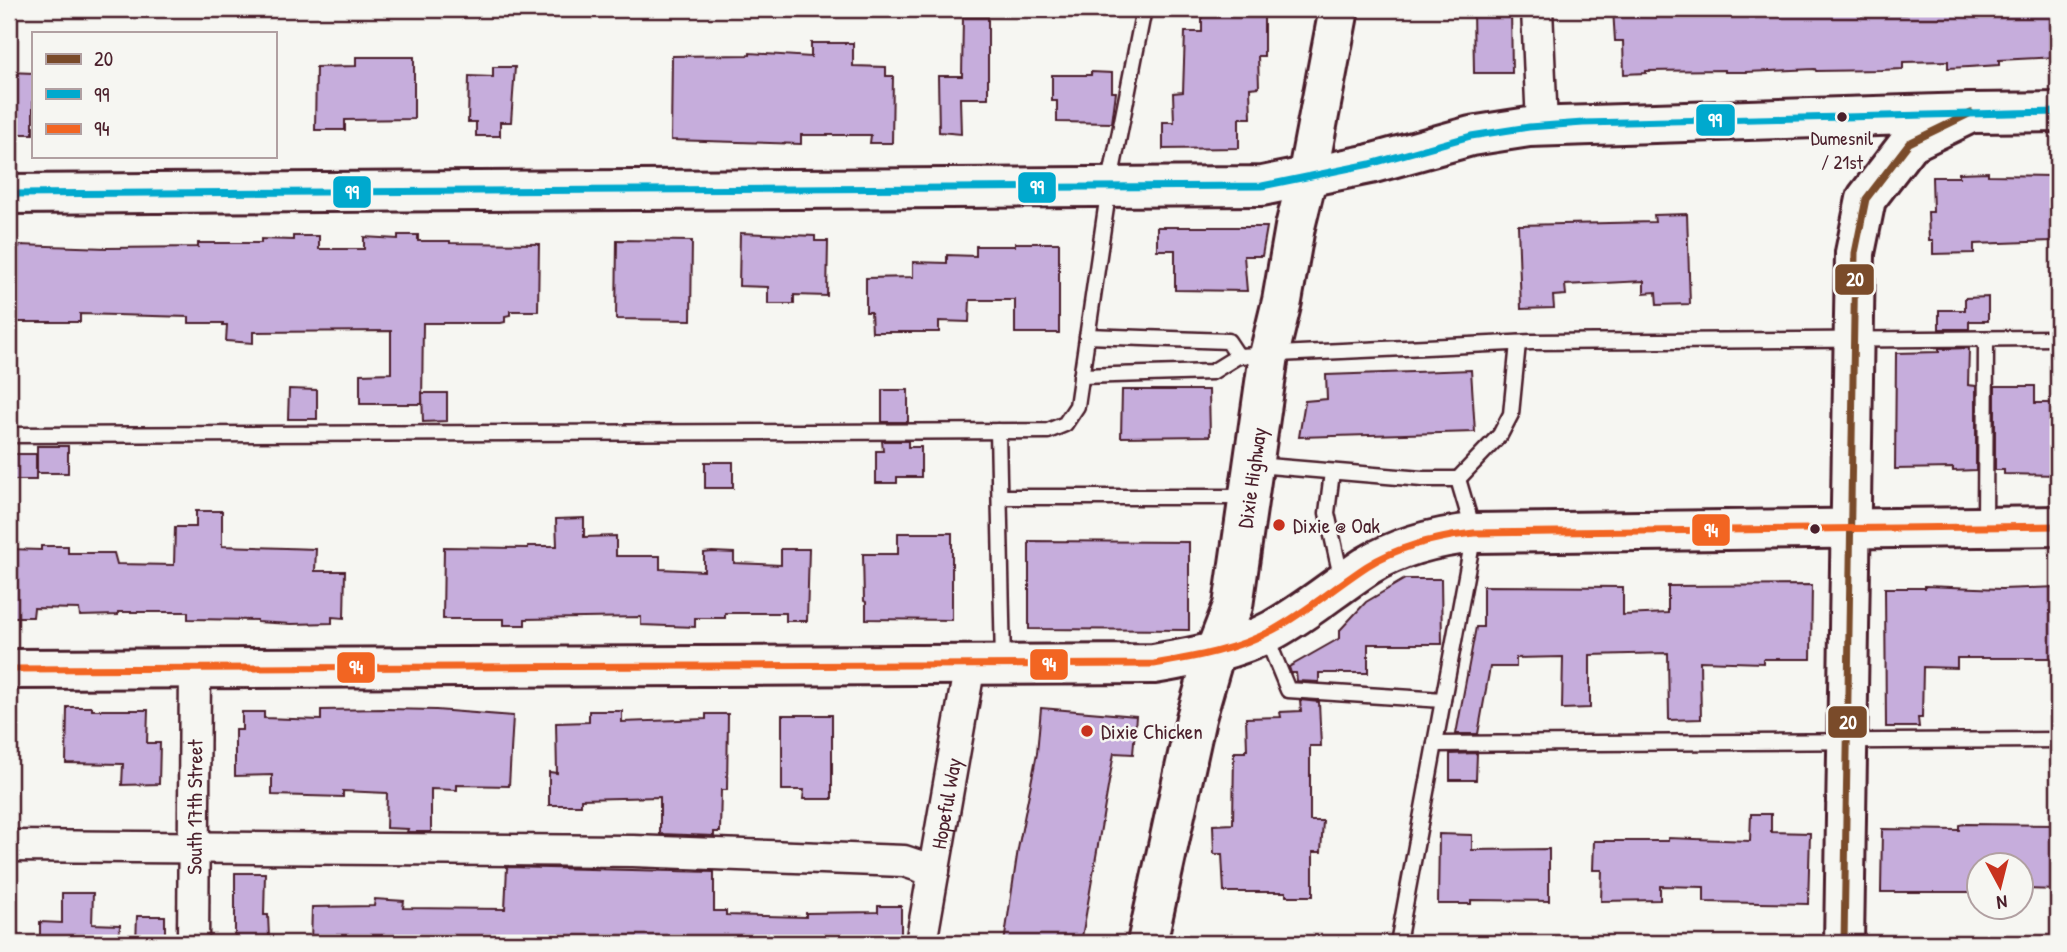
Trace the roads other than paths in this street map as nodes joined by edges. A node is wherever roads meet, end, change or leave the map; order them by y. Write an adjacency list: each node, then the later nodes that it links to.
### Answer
1 (1143, 9): 8 (lane)
2 (1339, 9): 7 (main road, Dixie Highway)
3 (1537, 9): 6 (street)
4 (2058, 112): 5 (main road)
5 (1971, 113): 6 (main road); 13 (main road)
6 (1542, 126): 7 (main road)
7 (1307, 178): 8 (main road); 15 (main road, Dixie Highway)
8 (1109, 187): 9 (main road); 10 (lane)
9 (9, 194)
10 (1087, 336): 15 (lane); 16 (lane)
11 (2058, 338): 12 (lane)
12 (1986, 340): 13 (lane); 24 (lane)
13 (1854, 341): 14 (lane); 25 (main road)
14 (1518, 343): 15 (lane); 20 (lane)
15 (1254, 356): 16 (lane); 21 (main road, Dixie Highway)
16 (1081, 376): 17 (lane)
17 (998, 431): 18 (lane); 22 (lane)
18 (9, 435)
19 (1332, 472): 20 (lane); 21 (lane); 27 (lane)
20 (1458, 479): 26 (lane)
21 (1252, 481): 22 (lane); 29 (main road, Dixie Highway)
22 (1000, 497): 30 (lane)
23 (2058, 526): 24 (main road)
24 (1984, 527): 25 (main road)
25 (1851, 528): 26 (main road); 35 (main road)
26 (1474, 533): 27 (main road); 33 (lane)
27 (1343, 583): 28 (main road)
28 (1265, 634): 29 (main road); 33 (lane)
29 (1215, 652): 30 (main road); 42 (main road, Dixie Highway)
30 (987, 664): 31 (main road); 39 (street, Hopeful Way)
31 (195, 669): 32 (main road); 38 (street, South 17th Street)
32 (9, 670)
33 (1443, 700): 36 (lane)
34 (2058, 740): 35 (lane)
35 (1846, 741): 36 (lane); 44 (main road)
36 (1435, 744): 43 (lane)
37 (9, 846): 38 (street)
38 (194, 846): 39 (street); 40 (street, South 17th Street)
39 (934, 871): 41 (street, Hopeful Way)
40 (193, 943)
41 (921, 943)
42 (1147, 943)
43 (1398, 943)
44 (1844, 943)

